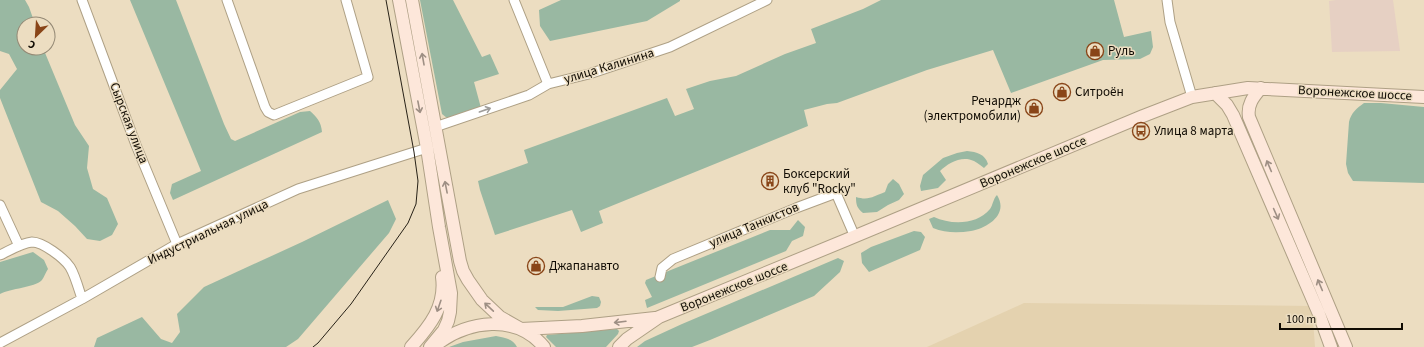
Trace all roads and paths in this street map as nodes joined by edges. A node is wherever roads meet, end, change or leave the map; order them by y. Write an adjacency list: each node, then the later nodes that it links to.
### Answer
1 (82, 0): 19 (street, Сырская улица)
2 (227, 0): 3 (street)
3 (346, 0)
4 (399, 0): 15 (main road, one-way to 15)
5 (412, 0): 14 (main road, one-way to 5)
6 (514, 0): 9 (street)
7 (767, 0): 9 (street, улица Калинина)
8 (1167, 0): 12 (street)
9 (548, 84): 14 (street, улица Калинина, one-way to 9)
10 (1261, 88): 11 (main road, Воронежское шоссе); 13 (main road, Воронежское шоссе); 32 (main road, one-way to 10)
11 (1214, 93): 12 (main road, Воронежское шоссе); 31 (main road, one-way to 31)
12 (1192, 97): 18 (main road, Воронежское шоссе)
13 (1424, 97)
14 (435, 127): 25 (main road, one-way to 14)
15 (427, 148): 17 (main road); 19 (street, Индустриальная улица)
16 (0, 205): 20 (street)
17 (439, 227): 27 (main road, one-way to 27); 28 (main road)
18 (855, 237): 22 (street, улица Танкистов); 24 (main road, Воронежское шоссе)
19 (178, 244): 23 (street, Индустриальная улица)
20 (19, 246): 21 (street); 23 (street)
21 (0, 255)
22 (660, 277)
23 (82, 299): 26 (street, Индустриальная улица)
24 (659, 317): 25 (main road, one-way to 25); 30 (main road)
25 (521, 329): 28 (main road); 29 (main road)
26 (0, 342)
27 (411, 347)
28 (431, 347)
29 (544, 347)
30 (620, 347)
31 (1331, 347)
32 (1346, 347)

